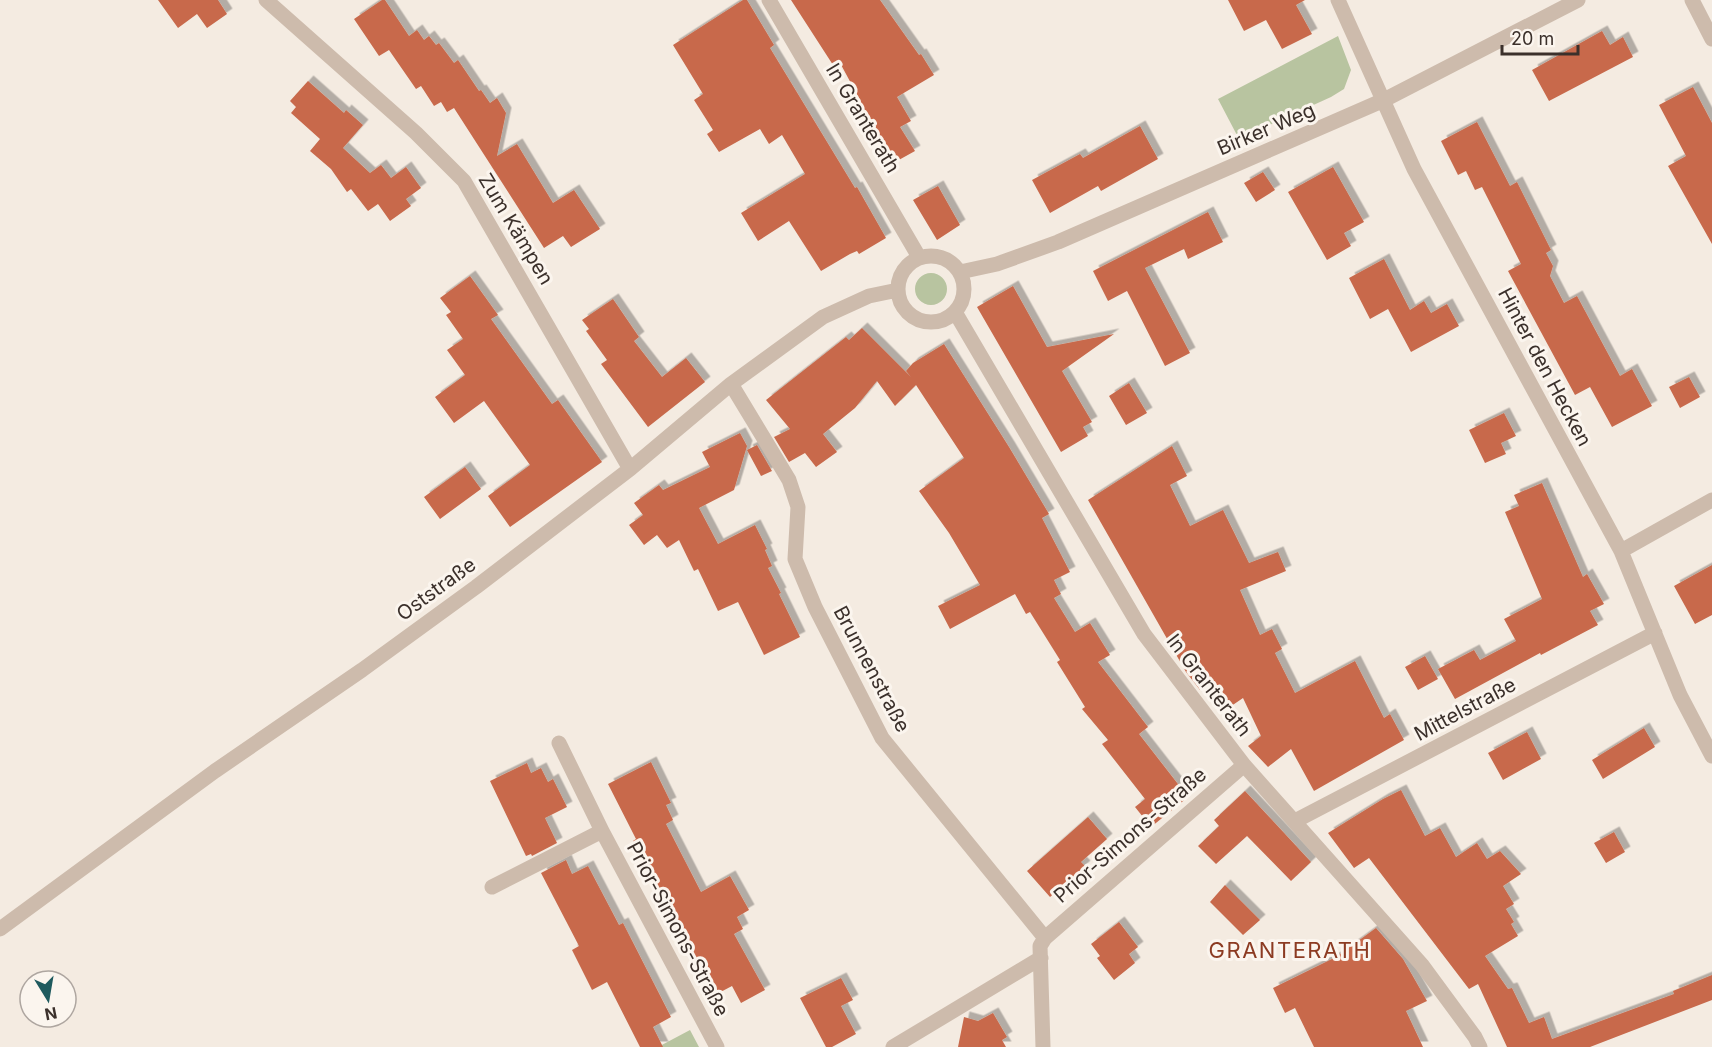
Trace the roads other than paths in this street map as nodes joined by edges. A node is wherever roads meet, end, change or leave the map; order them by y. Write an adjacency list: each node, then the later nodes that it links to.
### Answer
1 (266, 0): 13 (street, Zum Kämpen)
2 (769, 0): 8 (street, In Granterath)
3 (1338, 0): 7 (street, Hinter den Hecken)
4 (1578, 0): 7 (street, Birker Weg)
5 (1692, 0): 6 (street)
6 (1712, 39)
7 (1384, 100): 9 (street, Birker Weg); 15 (street, Hinter den Hecken)
8 (919, 257): 9 (street); 10 (street)
9 (960, 272): 11 (street)
10 (897, 290): 11 (street); 12 (street, Oststraße)
11 (956, 312): 19 (street, In Granterath)
12 (731, 384): 13 (street, Oststraße); 24 (street, Brunnenstraße)
13 (630, 469): 23 (street, Oststraße)
14 (1712, 500): 15 (street)
15 (1621, 551): 16 (street, Hinter den Hecken)
16 (1655, 633): 18 (street, Hinter den Hecken); 20 (street, Mittelstraße)
17 (559, 743): 21 (street, Prior-Simons-Straße)
18 (1712, 756)
19 (1244, 765): 20 (street, In Granterath); 24 (street, Prior-Simons-Straße)
20 (1295, 821): 29 (street, In Granterath)
21 (602, 831): 22 (street, Prior-Simons-Straße); 26 (street, Prior-Simons-Straße)
22 (492, 887)
23 (0, 929)
24 (1045, 938): 25 (street)
25 (1041, 958): 27 (street); 28 (street)
26 (717, 1047)
27 (893, 1047)
28 (1043, 1047)
29 (1480, 1047)

